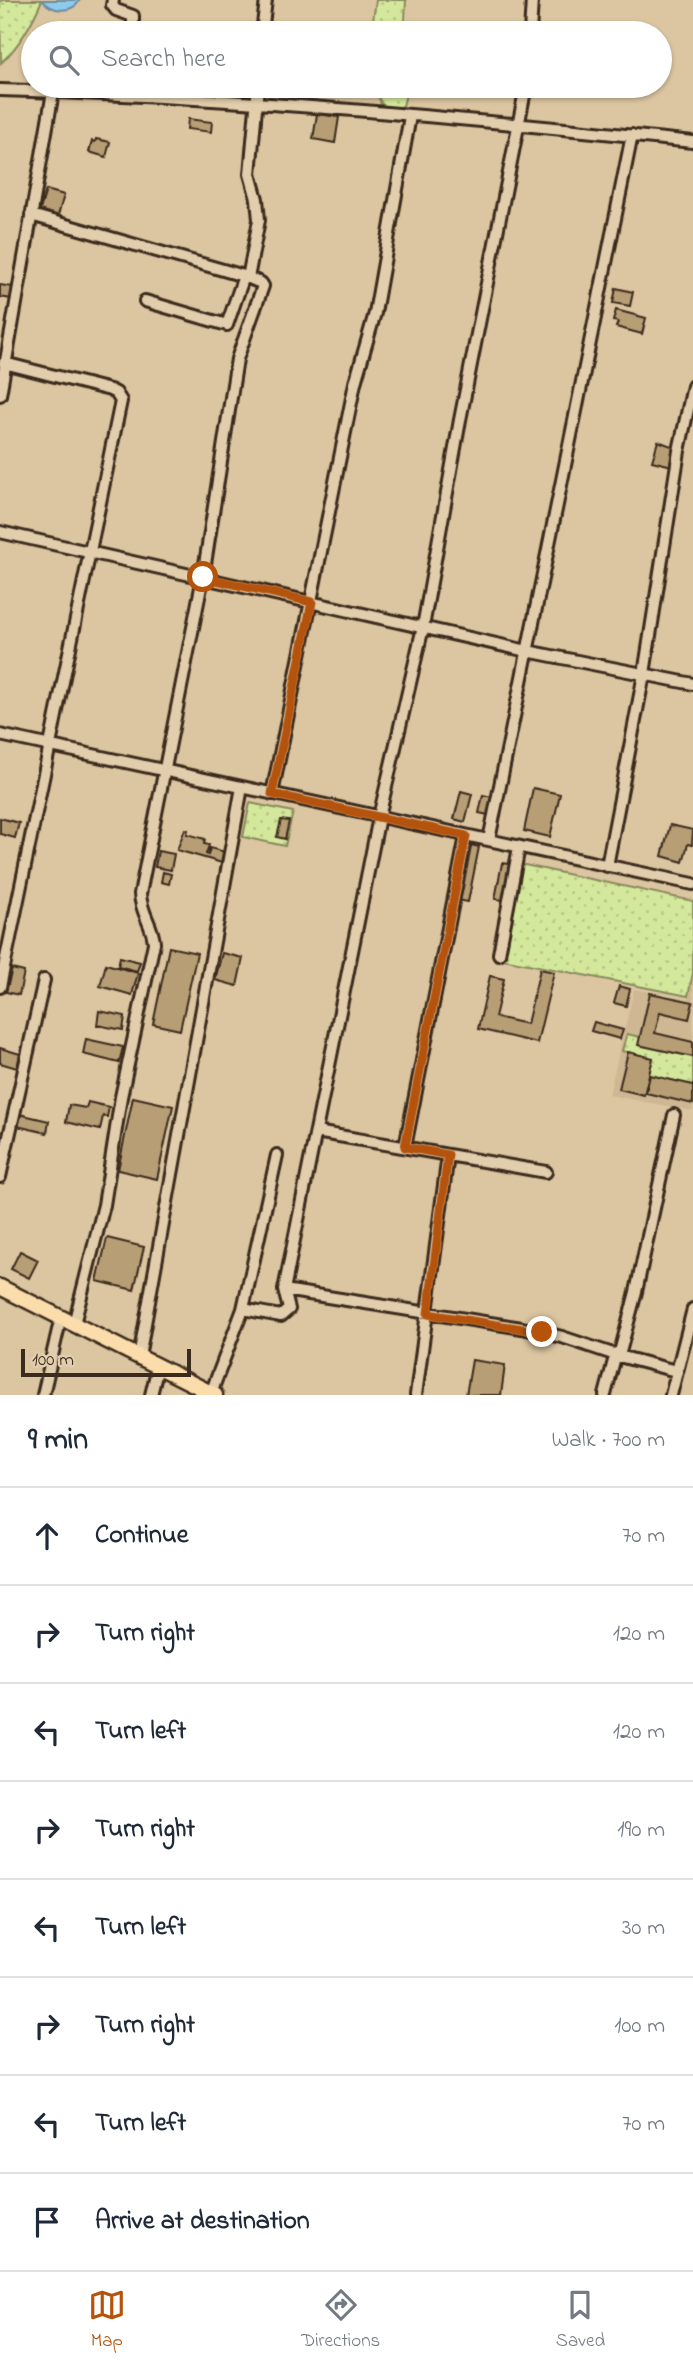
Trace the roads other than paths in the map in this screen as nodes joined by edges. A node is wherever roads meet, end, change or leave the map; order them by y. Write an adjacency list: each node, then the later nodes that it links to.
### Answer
1 (113, 0): 4 (street)
2 (266, 0): 5 (street)
3 (532, 0): 6 (street)
4 (132, 21)
5 (263, 21)
6 (531, 21)
7 (0, 90): 8 (street)
8 (21, 91)
9 (52, 98): 18 (street)
10 (215, 98): 13 (street)
11 (257, 98): 13 (street)
12 (524, 98): 15 (street)
13 (257, 102): 14 (street); 19 (street)
14 (410, 116): 15 (street); 29 (street)
15 (519, 126): 16 (street); 30 (street)
16 (632, 135): 17 (street); 31 (street)
17 (693, 142)
18 (31, 215): 19 (street); 21 (street)
19 (246, 277): 20 (street); 28 (street)
20 (145, 301)
21 (4, 363): 23 (street); 27 (street)
22 (693, 386): 24 (street)
23 (0, 395)
24 (681, 445): 25 (street); 32 (street)
25 (693, 448)
26 (0, 532): 27 (street)
27 (92, 553): 28 (street); 35 (street)
28 (203, 577): 29 (street); 36 (street)
29 (312, 602): 30 (street); 38 (street)
30 (423, 626): 31 (street); 39 (street)
31 (527, 651): 32 (street); 41 (street)
32 (644, 674): 33 (street); 43 (street)
33 (693, 684)
34 (0, 736): 35 (street)
35 (49, 746): 36 (street); 47 (street)
36 (164, 771): 37 (street); 60 (street)
37 (242, 788): 38 (street); 62 (street)
38 (272, 794): 39 (street)
39 (379, 817): 40 (street); 49 (street)
40 (466, 836): 41 (street); 50 (street)
41 (489, 840): 42 (street)
42 (519, 847): 43 (street); 45 (street)
43 (607, 866): 44 (street)
44 (693, 884)
45 (499, 954)
46 (44, 980): 54 (street)
47 (0, 987)
48 (674, 1115): 61 (street)
49 (316, 1132): 50 (street); 56 (street)
50 (405, 1147): 52 (street)
51 (277, 1155): 57 (street)
52 (448, 1155): 53 (street); 59 (street)
53 (546, 1172)
54 (0, 1177)
55 (0, 1287): 60 (main road)
56 (284, 1290): 57 (street); 59 (street)
57 (243, 1309): 65 (street)
58 (693, 1309): 64 (street)
59 (428, 1314): 61 (street); 68 (street)
60 (67, 1320): 62 (main road); 66 (street)
61 (618, 1355): 64 (street); 69 (street)
62 (139, 1357): 63 (main road)
63 (158, 1366): 65 (main road); 67 (street)
64 (676, 1371): 70 (street)
65 (213, 1394)
66 (44, 1395)
67 (151, 1395)
68 (416, 1395)
69 (605, 1395)
70 (671, 1395)

